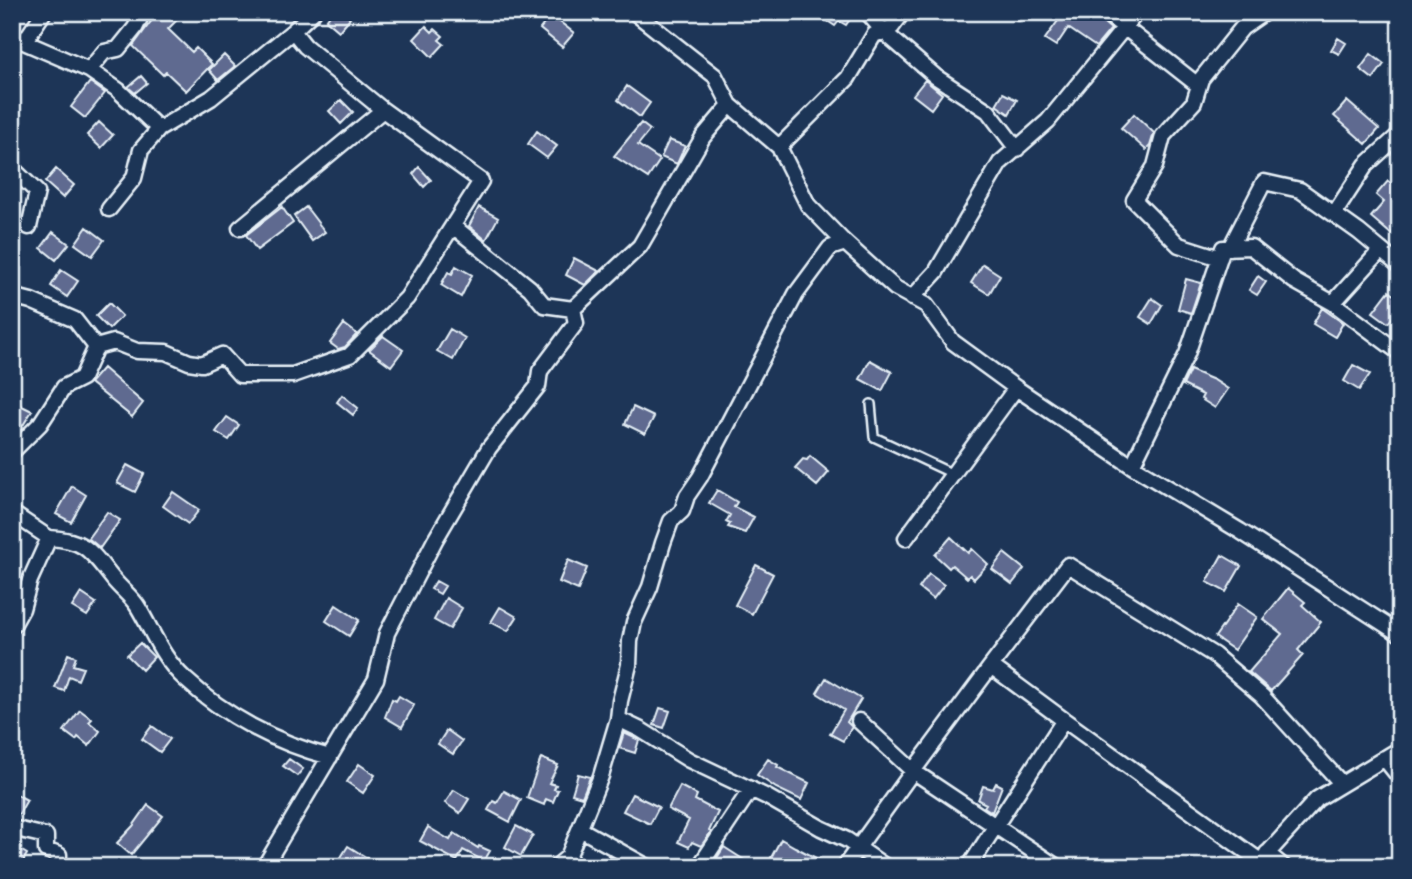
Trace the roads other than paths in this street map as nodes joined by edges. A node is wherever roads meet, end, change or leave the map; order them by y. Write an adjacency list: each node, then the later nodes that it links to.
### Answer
1 (44, 12): 13 (street)
2 (143, 12): 14 (street)
3 (313, 12): 12 (street)
4 (634, 12): 16 (street)
5 (867, 12): 11 (street)
6 (903, 12): 11 (street)
7 (1105, 12): 10 (street)
8 (1137, 12): 10 (street)
9 (1265, 12): 15 (street)
10 (1124, 26): 15 (street); 21 (street)
11 (883, 31): 20 (street); 21 (street)
12 (293, 32): 17 (street); 18 (street)
13 (18, 39): 14 (street)
14 (89, 70): 18 (street)
15 (1199, 86): 30 (street)
16 (730, 105): 20 (street); 35 (street)
17 (383, 110): 25 (street); 27 (street)
18 (159, 129): 23 (street)
19 (1400, 134): 24 (street)
20 (779, 147): 28 (street)
21 (1017, 149): 33 (street)
22 (12, 168): 26 (street)
23 (109, 209)
24 (1334, 214): 29 (street); 30 (street)
25 (453, 226): 35 (street); 36 (street)
26 (29, 228)
27 (240, 228)
28 (845, 243): 33 (street); 49 (street)
29 (1381, 250): 31 (street); 34 (street)
30 (1225, 253): 34 (street); 41 (street)
31 (1400, 266)
32 (12, 296): 36 (street)
33 (912, 298): 38 (street)
34 (1333, 303): 37 (street)
35 (573, 309): 53 (street)
36 (96, 347): 40 (street)
37 (1400, 353)
38 (1016, 388): 41 (street); 42 (street)
39 (871, 404): 42 (lane)
40 (12, 452)
41 (1132, 466): 47 (street)
42 (953, 474): 45 (street)
43 (12, 513): 44 (street)
44 (50, 538): 46 (street); 53 (street)
45 (906, 538)
46 (12, 627)
47 (1400, 634)
48 (991, 666): 50 (street); 55 (street); 57 (street)
49 (618, 719): 58 (street); 61 (street)
50 (1064, 720): 59 (street); 63 (street)
51 (859, 721): 55 (street)
52 (1400, 749): 54 (street)
53 (330, 757): 66 (street)
54 (1384, 758): 56 (street); 57 (street)
55 (914, 771): 59 (street); 62 (street)
56 (1400, 778)
57 (1342, 784): 63 (street)
58 (751, 789): 62 (street); 69 (street)
59 (995, 825): 72 (street); 73 (street)
60 (12, 828): 64 (street)
61 (580, 829): 67 (street); 68 (street)
62 (858, 848): 70 (street); 71 (street)
63 (1261, 860): 74 (street)
64 (58, 861): 65 (street)
65 (73, 867)
66 (264, 867)
67 (556, 867)
68 (648, 867)
69 (699, 867)
70 (844, 867)
71 (886, 867)
72 (969, 867)
73 (1057, 867)
74 (1284, 867)

